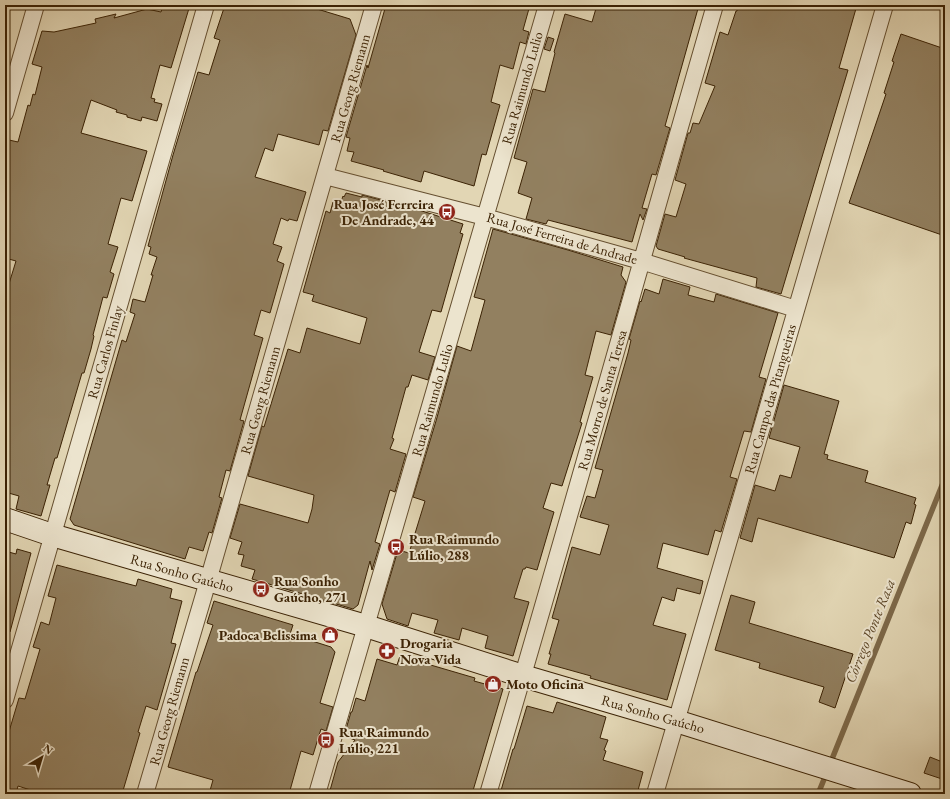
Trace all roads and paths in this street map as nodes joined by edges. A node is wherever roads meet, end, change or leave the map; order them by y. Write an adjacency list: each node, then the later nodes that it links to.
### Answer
1 (36, 5): 7 (street)
2 (206, 5): 13 (street, Rua Carlos Finlay)
3 (547, 5): 9 (street, Rua Raimundo Lulio)
4 (716, 5): 10 (street, Rua Morro de Santa Teresa)
5 (885, 5): 11 (street, Rua Campo das Pitangueiras)
6 (368, 6): 8 (street, Rua Georg Riemann)
7 (5, 114)
8 (325, 176): 9 (street, Rua José Ferreira de Andrade); 14 (street, Rua Georg Riemann)
9 (485, 217): 10 (street, Rua José Ferreira de Andrade); 15 (street, Rua Raimundo Lulio)
10 (641, 260): 11 (street, Rua José Ferreira de Andrade); 16 (street, Rua Morro de Santa Teresa)
11 (796, 310): 18 (street, Rua Campo das Pitangueiras)
12 (5, 519): 13 (street, Rua Sonho Gaúcho)
13 (52, 535): 14 (street, Rua Sonho Gaúcho); 17 (street, Rua Carlos Finlay)
14 (208, 581): 15 (street, Rua Sonho Gaúcho); 19 (street, Rua Georg Riemann)
15 (366, 626): 16 (street, Rua Sonho Gaúcho); 20 (street, Rua Raimundo Lulio)
16 (523, 676): 18 (street, Rua Sonho Gaúcho); 21 (street, Rua Morro de Santa Teresa)
17 (5, 700)
18 (676, 721): 22 (street, Rua Campo das Pitangueiras); 23 (street, Rua Sonho Gaúcho)
19 (145, 794)
20 (317, 794)
21 (488, 794)
22 (655, 794)
23 (910, 794)

